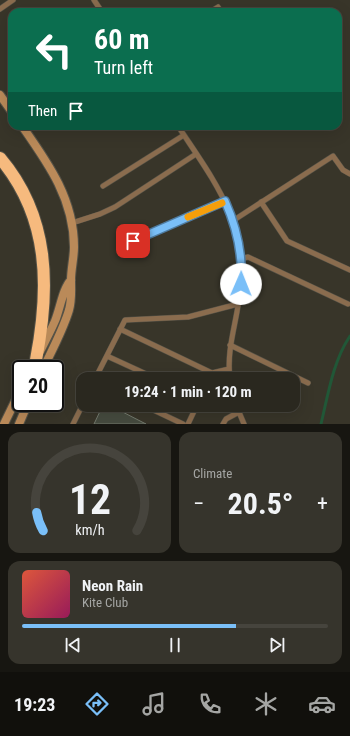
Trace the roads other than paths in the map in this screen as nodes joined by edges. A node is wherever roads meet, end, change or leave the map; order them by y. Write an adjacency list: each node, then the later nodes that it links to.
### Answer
1 (13, 0): 2 (lane)
2 (0, 9)
3 (0, 95): 4 (street)
4 (8, 106)
5 (25, 130): 15 (street)
6 (181, 130): 7 (lane)
7 (184, 135): 8 (lane); 11 (lane)
8 (196, 154): 12 (lane); 15 (lane)
9 (0, 158): 25 (highway)
10 (350, 174): 13 (lane)
11 (103, 186)
12 (225, 201): 14 (lane); 16 (lane)
13 (261, 202): 14 (lane); 18 (lane)
14 (234, 220): 17 (lane)
15 (72, 223): 19 (street)
16 (120, 246)
17 (241, 259): 20 (lane); 21 (lane)
18 (350, 270)
19 (71, 280): 26 (street); 27 (street)
20 (238, 304): 22 (lane); 23 (lane)
21 (348, 304)
22 (120, 329): 24 (lane); 31 (lane)
23 (230, 345): 28 (lane); 34 (lane)
24 (107, 356): 29 (lane); 30 (lane)
25 (38, 360)
26 (39, 360)
27 (40, 360)
28 (228, 369): 32 (lane); 33 (lane)
29 (99, 372)
30 (142, 372)
31 (210, 372)
32 (216, 372)
33 (229, 372)
34 (308, 382)
35 (12, 408): 41 (street)
36 (24, 412): 42 (street)
37 (79, 412): 43 (lane)
38 (158, 412): 44 (lane)
39 (194, 412): 45 (lane)
40 (239, 412): 46 (lane); 47 (lane)
41 (4, 424)
42 (19, 424)
43 (73, 424)
44 (183, 424)
45 (188, 424)
46 (223, 424)
47 (244, 424)

